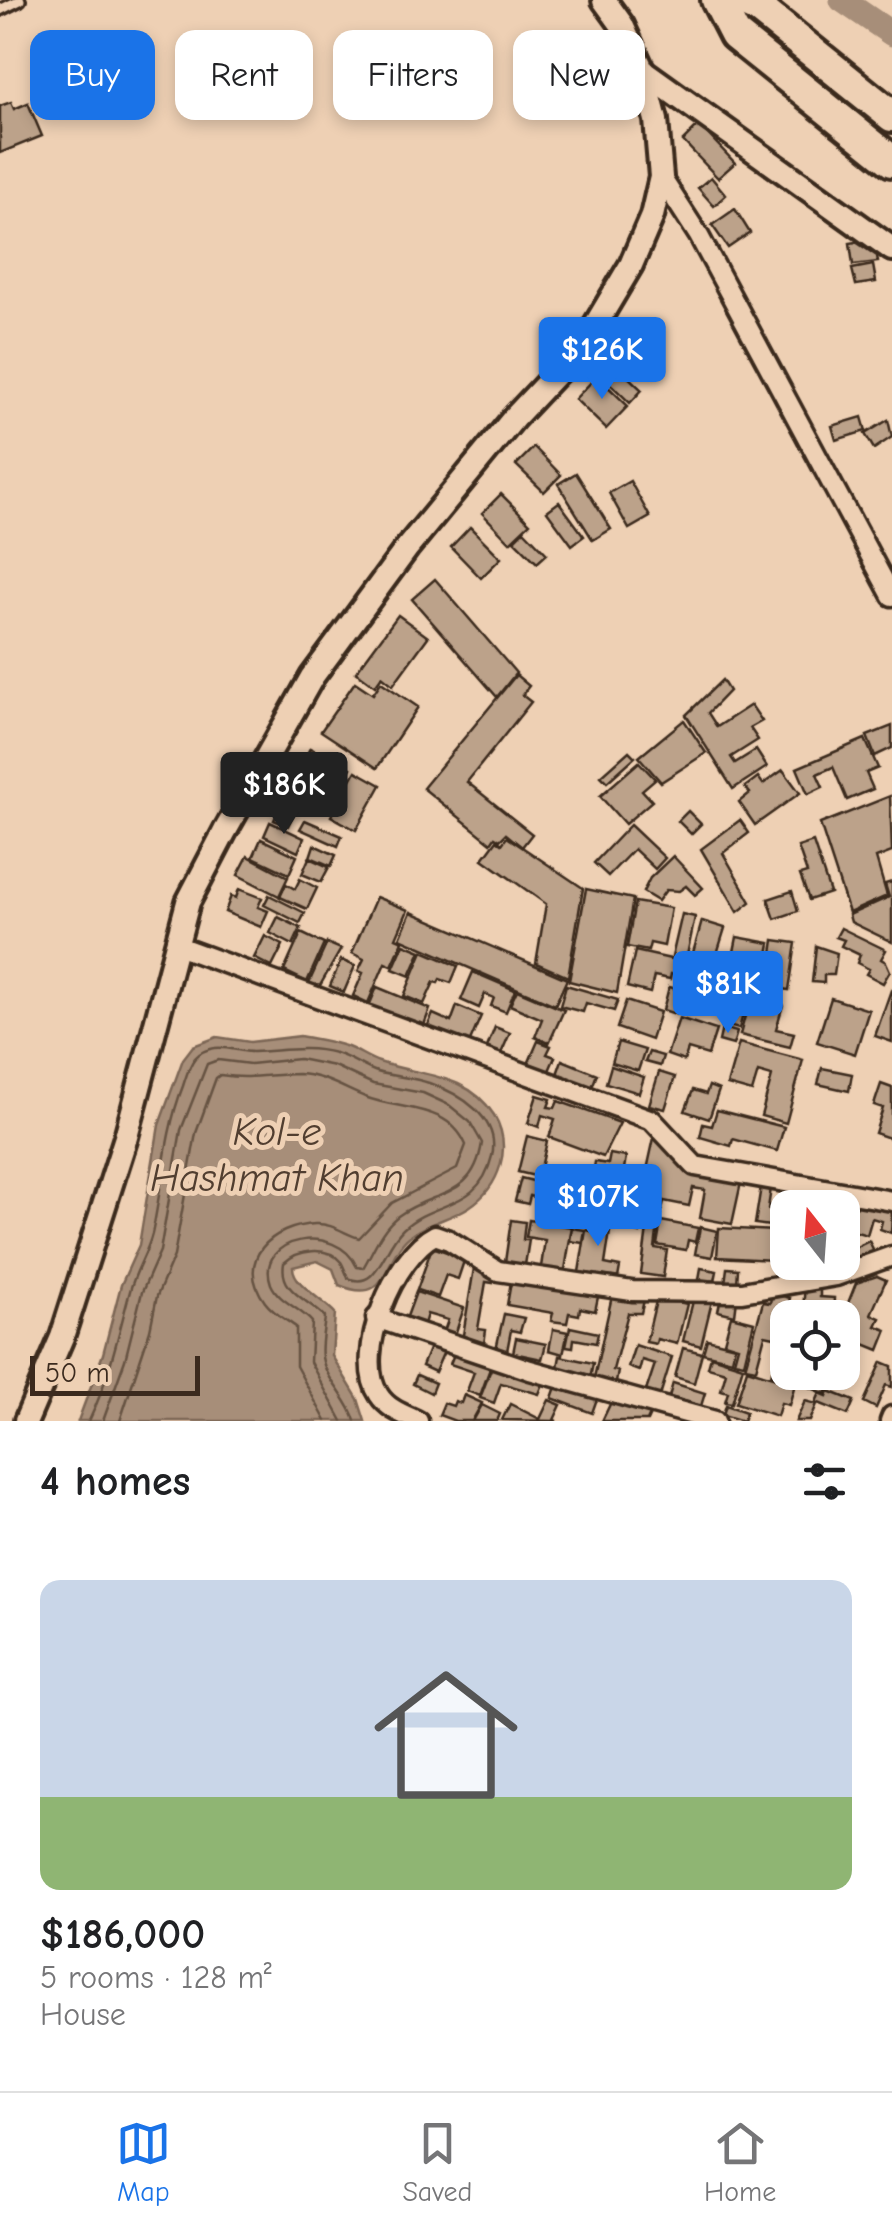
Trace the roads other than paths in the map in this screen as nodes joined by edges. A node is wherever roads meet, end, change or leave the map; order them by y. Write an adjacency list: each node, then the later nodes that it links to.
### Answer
1 (20, 0): 5 (lane)
2 (604, 0): 6 (street)
3 (717, 0): 10 (highway)
4 (740, 0): 9 (highway)
5 (0, 10)
6 (624, 30)
7 (645, 72): 12 (street)
8 (645, 75): 11 (street)
9 (892, 116)
10 (892, 162)
11 (660, 176): 13 (street); 14 (street)
12 (892, 250)
13 (892, 596)
14 (175, 945): 15 (street); 18 (street)
15 (892, 1201)
16 (892, 1256): 17 (street)
17 (376, 1318): 19 (street); 20 (street)
18 (26, 1421)
19 (418, 1421)
20 (715, 1421)

